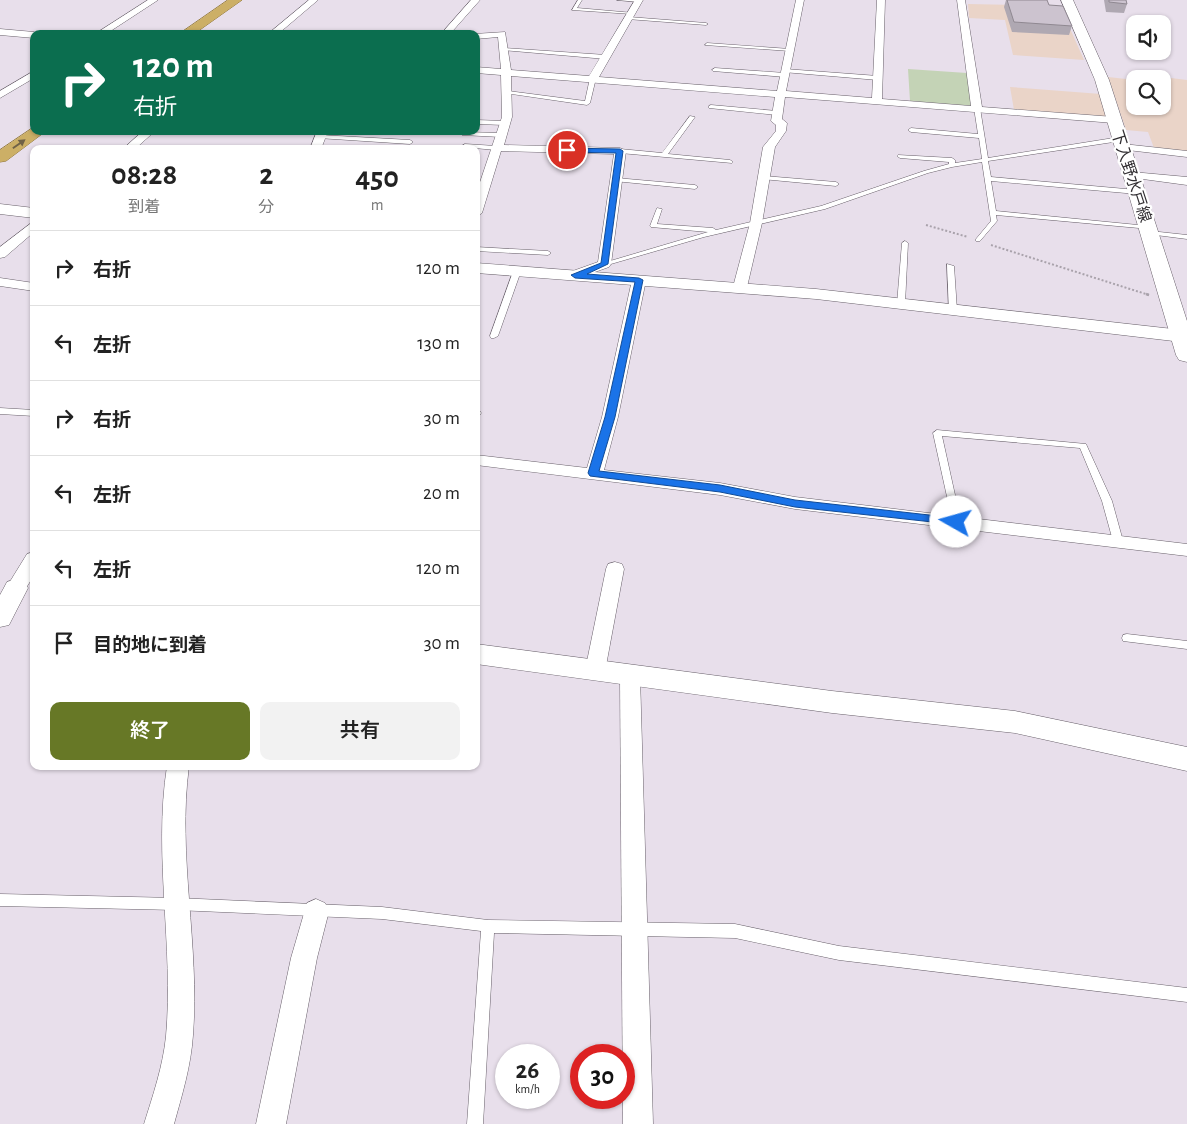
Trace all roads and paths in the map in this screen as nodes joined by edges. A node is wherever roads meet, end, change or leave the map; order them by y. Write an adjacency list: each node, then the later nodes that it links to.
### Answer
1 (154, 0): 15 (street)
2 (236, 0): 16 (highway)
3 (252, 0): 17 (highway)
4 (314, 0): 18 (street)
5 (476, 0): 19 (street)
6 (580, 0): 13 (lane)
7 (619, 0): 12 (lane)
8 (800, 0): 25 (street)
9 (881, 0): 33 (street)
10 (961, 0): 39 (street)
11 (1067, 0): 42 (main road, 下入野水戸線)
12 (639, 1): 13 (street)
13 (630, 15): 14 (lane); 26 (street)
14 (706, 24)
15 (105, 30)
16 (191, 30)
17 (208, 30)
18 (277, 30)
19 (449, 30)
20 (0, 32): 21 (street)
21 (30, 35)
22 (480, 36): 24 (street)
23 (707, 44): 25 (lane)
24 (504, 49): 26 (lane); 29 (street)
25 (790, 50): 30 (street)
26 (606, 57): 32 (street)
27 (480, 70): 29 (street)
28 (715, 70): 30 (lane)
29 (507, 71): 32 (street); 34 (street)
30 (785, 73): 33 (lane); 35 (street)
31 (30, 76): 36 (street)
32 (594, 78): 34 (lane); 35 (street)
33 (878, 78): 37 (street)
34 (508, 93): 44 (street)
35 (781, 93): 37 (street); 40 (street)
36 (0, 95)
37 (877, 100): 39 (street)
38 (711, 107): 40 (lane)
39 (977, 108): 42 (street); 52 (lane)
40 (777, 113): 70 (street)
41 (692, 116): 61 (lane)
42 (1114, 120): 54 (main road, 下入野水戸線)
43 (480, 122): 44 (lane)
44 (505, 124): 51 (street)
45 (911, 130): 52 (lane)
46 (32, 135): 64 (highway, one-way to 46)
47 (53, 135): 55 (highway)
48 (145, 135): 56 (street)
49 (333, 135): 53 (lane)
50 (480, 135): 51 (lane)
51 (501, 136): 58 (street)
52 (981, 136): 65 (lane)
53 (410, 142)
54 (1121, 143): 62 (street); 65 (lane); 69 (main road, 下入野水戸線)
55 (39, 145)
56 (133, 145)
57 (480, 147): 58 (lane)
58 (496, 148): 59 (street); 76 (street)
59 (620, 151): 61 (lane); 72 (street)
60 (30, 152): 68 (highway)
61 (665, 154): 66 (lane)
62 (1187, 154)
63 (900, 156): 67 (lane)
64 (0, 157)
65 (985, 159): 67 (lane); 71 (lane)
66 (730, 162)
67 (952, 165): 82 (lane)
68 (0, 174)
69 (1132, 175): 73 (street); 77 (main road, 下入野水戸線)
70 (764, 178): 74 (lane); 82 (street)
71 (989, 179): 77 (lane); 81 (lane)
72 (616, 180): 75 (lane); 95 (street)
73 (1187, 181)
74 (836, 184)
75 (695, 187)
76 (480, 192)
77 (1137, 192): 86 (main road, 下入野水戸線)
78 (0, 209): 80 (street)
79 (659, 210): 85 (lane)
80 (30, 212)
81 (993, 213): 86 (lane); 89 (lane)
82 (756, 223): 85 (lane); 103 (street)
83 (926, 224): 89 (path)
84 (30, 228): 88 (street)
85 (724, 230): 95 (lane)
86 (1149, 230): 87 (lane); 104 (main road, 下入野水戸線)
87 (1187, 237)
88 (16, 239): 90 (street); 94 (street)
89 (978, 240): 104 (path)
90 (30, 241)
91 (905, 243): 105 (lane)
92 (480, 249): 93 (lane)
93 (548, 253)
94 (0, 254)
95 (604, 264): 99 (street)
96 (950, 266): 106 (lane)
97 (480, 268): 98 (street)
98 (517, 271): 99 (street); 107 (lane)
99 (575, 275): 100 (street)
100 (639, 280): 103 (street); 112 (street)
101 (0, 282): 102 (street)
102 (30, 286)
103 (740, 287): 105 (street)
104 (1171, 302): 108 (main road, 下入野水戸線)
105 (901, 304): 106 (street)
106 (953, 310): 108 (street)
107 (494, 336)
108 (1184, 345)
109 (0, 411): 110 (lane)
110 (30, 414)
111 (480, 460): 112 (street)
112 (594, 473): 113 (street)
113 (956, 522): 114 (street); 114 (lane)
114 (1118, 541): 115 (street)
115 (1187, 550)
116 (30, 566): 118 (street)
117 (615, 569): 123 (street)
118 (17, 588): 119 (street)
119 (0, 618)
120 (1127, 638): 121 (lane)
121 (1187, 645)
122 (480, 655): 123 (street)
123 (595, 671): 124 (street)
124 (630, 676): 125 (street); 131 (street)
125 (1187, 760)
126 (177, 770): 128 (street)
127 (0, 900): 128 (lane)
128 (176, 904): 129 (lane); 133 (street)
129 (316, 911): 130 (lane); 134 (street)
130 (488, 926): 131 (lane); 135 (lane)
131 (636, 929): 132 (lane); 136 (street)
132 (1187, 995)
133 (159, 1124)
134 (271, 1124)
135 (475, 1124)
136 (638, 1124)

